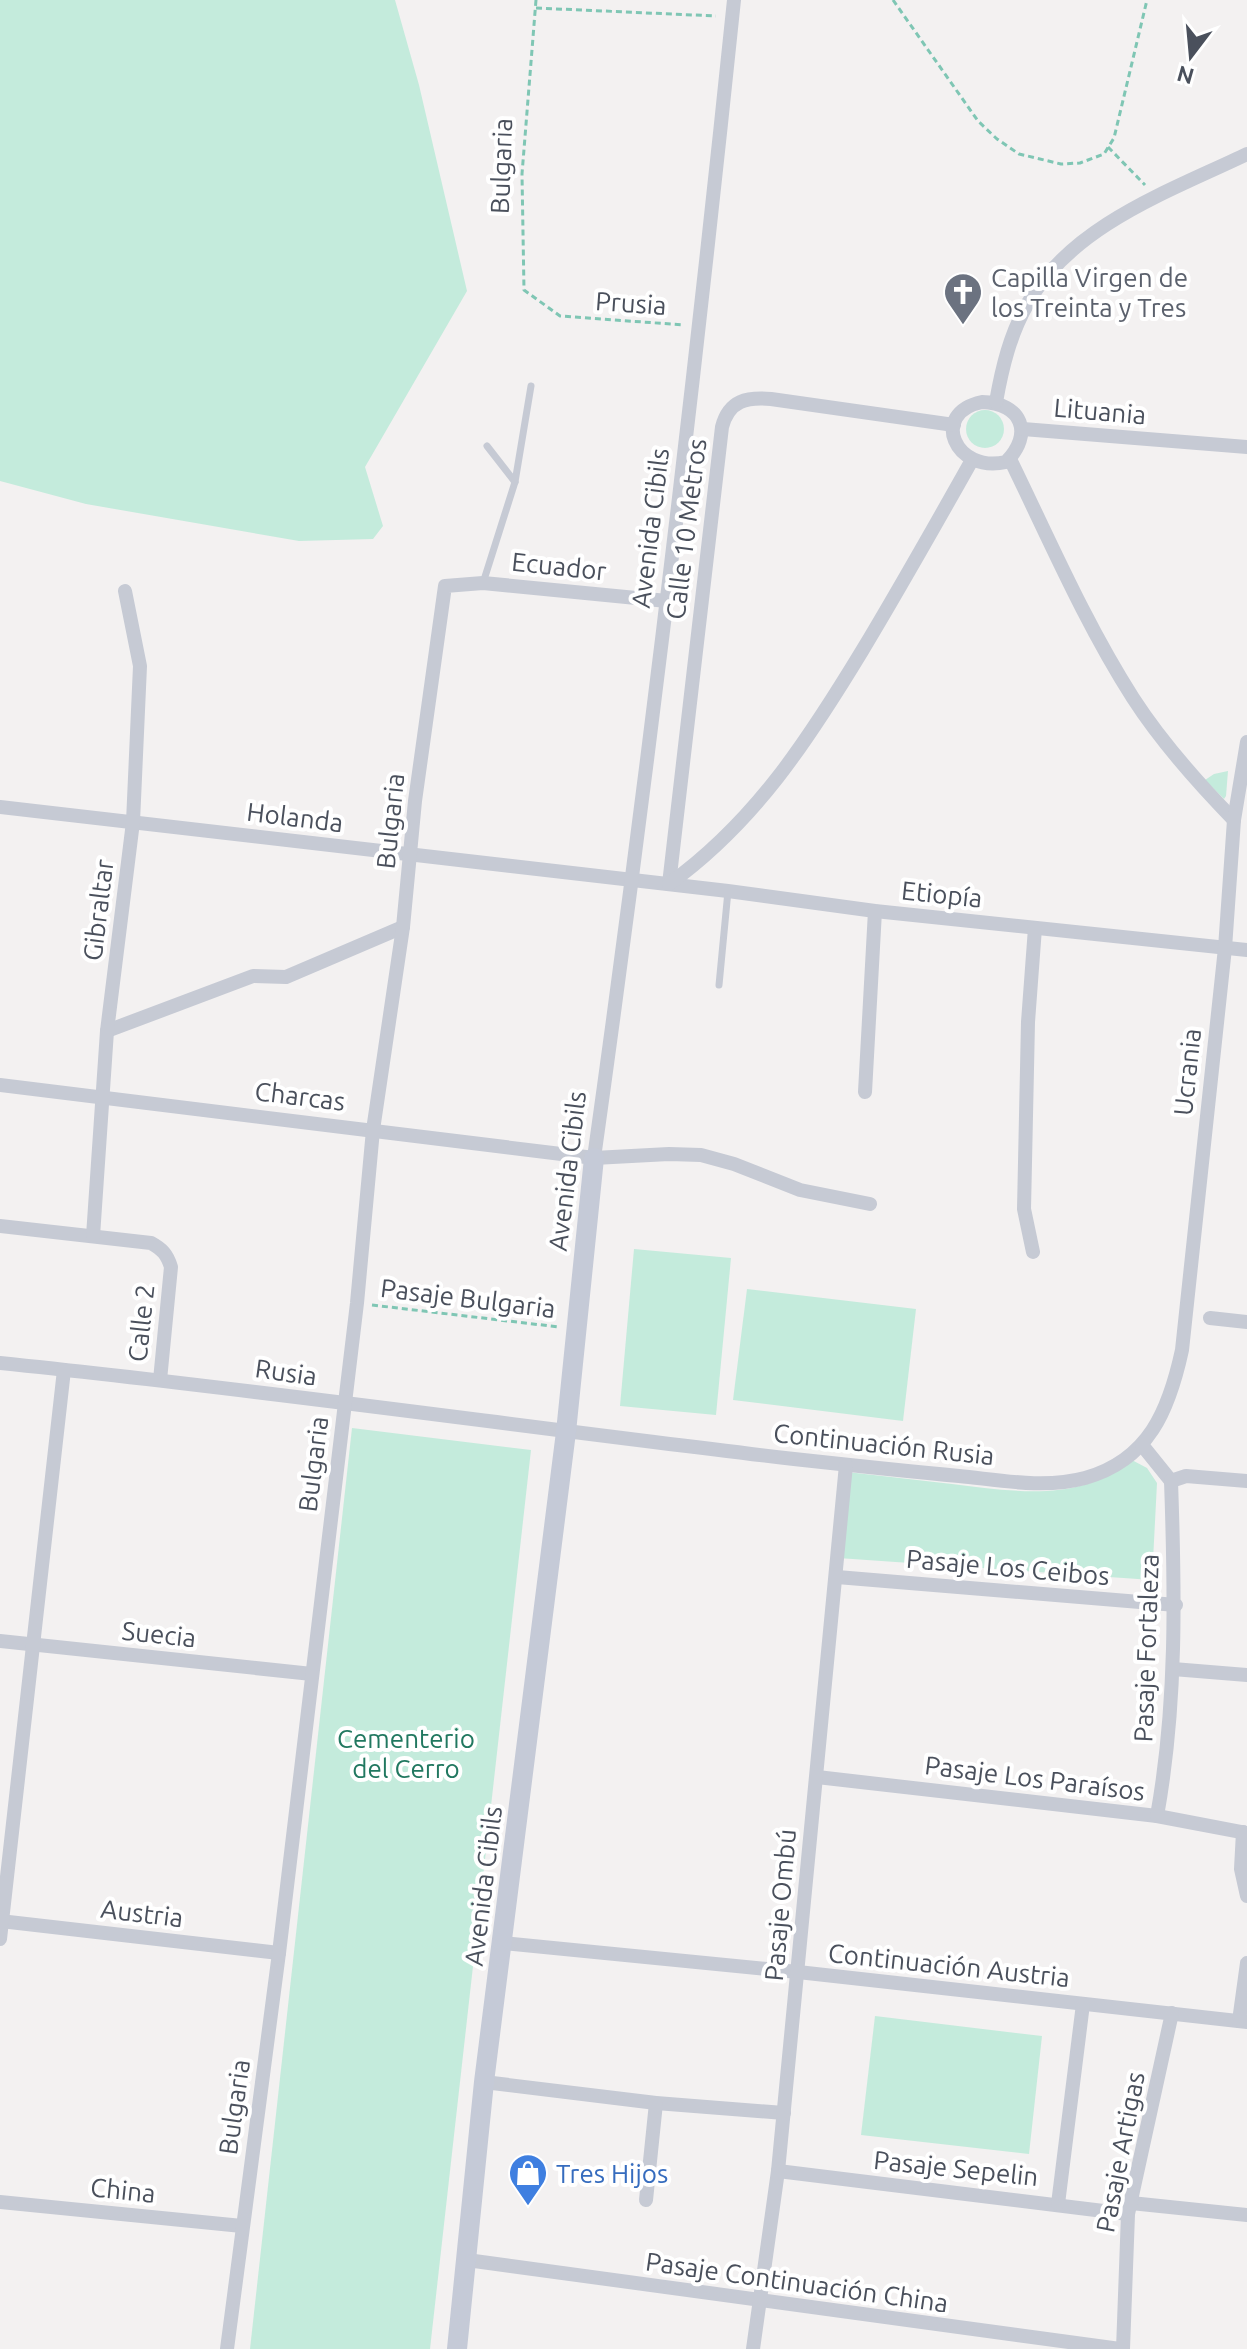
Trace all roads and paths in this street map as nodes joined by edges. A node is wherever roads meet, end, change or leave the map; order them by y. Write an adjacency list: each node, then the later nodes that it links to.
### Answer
1 (536, 0): 5 (path, Bulgaria)
2 (734, 0): 6 (street, Avenida Cibils)
3 (893, 0): 7 (path)
4 (1147, 0): 7 (path)
5 (536, 8): 6 (path); 10 (path, Bulgaria)
6 (732, 17): 11 (street, Avenida Cibils)
7 (1108, 147): 9 (path)
8 (1247, 154): 9 (street)
9 (1156, 197): 13 (street)
10 (560, 316): 11 (path, Prusia)
11 (700, 326): 24 (street, Avenida Cibils)
12 (531, 386): 20 (lane)
13 (996, 402): 14 (street); 15 (street)
14 (954, 425): 19 (street); 31 (street, Calle 10 Metros)
15 (1023, 429): 17 (street, Lituania); 18 (street, Lituania)
16 (487, 446): 20 (lane)
17 (1247, 447)
18 (1010, 459): 19 (street); 27 (street)
19 (972, 460): 31 (street)
20 (515, 482): 21 (lane)
21 (483, 583): 22 (street, Ecuador); 24 (street, Ecuador)
22 (445, 586): 29 (street, Bulgaria)
23 (125, 591): 28 (street, Gibraltar)
24 (667, 601): 30 (street, Avenida Cibils)
25 (1247, 742): 27 (street, Ucrania)
26 (0, 807): 28 (street, Holanda)
27 (1234, 820): 36 (street, Ucrania)
28 (133, 822): 29 (street, Holanda); 39 (street, Gibraltar)
29 (410, 854): 30 (street, Holanda); 34 (street, Bulgaria)
30 (633, 880): 31 (street, Etiopía); 44 (street, Avenida Cibils)
31 (669, 884): 32 (street, Etiopía)
32 (728, 891): 33 (street, Etiopía); 38 (lane)
33 (875, 911): 35 (street, Etiopía); 41 (street)
34 (403, 927): 39 (street); 43 (street, Bulgaria)
35 (1035, 928): 36 (street, Etiopía); 48 (street)
36 (1225, 948): 37 (street, Etiopía); 57 (street, Ucrania)
37 (1247, 950)
38 (719, 985)
39 (107, 1031): 42 (street, Gibraltar)
40 (0, 1085): 42 (street, Charcas)
41 (865, 1092)
42 (102, 1097): 43 (street, Charcas); 47 (street, Gibraltar)
43 (373, 1130): 44 (street, Charcas); 49 (street, Bulgaria)
44 (594, 1158): 45 (street, Charcas); 52 (street, Avenida Cibils)
45 (870, 1204)
46 (0, 1226): 47 (street)
47 (93, 1236): 55 (street, Calle 2)
48 (1033, 1252)
49 (357, 1303): 52 (path, Pasaje Bulgaria); 56 (street, Bulgaria)
50 (1210, 1318): 51 (street)
51 (1247, 1322)
52 (575, 1329): 58 (street, Avenida Cibils)
53 (0, 1363): 54 (street, Rusia)
54 (64, 1370): 55 (street, Rusia); 66 (street)
55 (160, 1380): 56 (street, Rusia)
56 (344, 1404): 58 (street, Rusia); 68 (street, Bulgaria)
57 (1166, 1405): 59 (street, Continuación Rusia)
58 (566, 1432): 60 (street, Continuación Rusia); 76 (street, Avenida Cibils)
59 (1142, 1445): 60 (street, Continuación Rusia); 61 (street)
60 (846, 1465): 63 (street, Pasaje Ombú)
61 (1171, 1481): 62 (street); 64 (street, Pasaje Fortaleza)
62 (1247, 1481)
63 (837, 1577): 64 (street, Pasaje Los Ceibos); 70 (street, Pasaje Ombú)
64 (1176, 1605): 67 (street, Pasaje Fortaleza)
65 (0, 1641): 66 (street, Suecia)
66 (35, 1645): 68 (street, Suecia); 74 (street)
67 (1173, 1669): 69 (street); 71 (street, Pasaje Fortaleza)
68 (312, 1674): 77 (street, Bulgaria)
69 (1247, 1675)
70 (817, 1777): 71 (street, Pasaje Los Paraísos); 79 (street, Pasaje Ombú)
71 (1157, 1816): 72 (street, Pasaje Los Paraísos)
72 (1245, 1832): 73 (street)
73 (1247, 1896)
74 (1, 1921): 75 (street); 77 (street, Austria)
75 (0, 1939)
76 (502, 1943): 79 (street, Continuación Austria); 83 (street, Avenida Cibils)
77 (279, 1953): 92 (street, Bulgaria)
78 (1247, 1963): 82 (street)
79 (798, 1972): 80 (street, Continuación Austria); 85 (street, Pasaje Ombú)
80 (1083, 2004): 81 (street, Continuación Austria); 89 (street)
81 (1172, 2013): 82 (street, Continuación Austria); 90 (street, Pasaje Artigas)
82 (1243, 2022)
83 (484, 2082): 84 (street); 93 (street, Avenida Cibils)
84 (656, 2103): 85 (street); 87 (street)
85 (784, 2113): 86 (street, Pasaje Ombú)
86 (778, 2171): 89 (street, Pasaje Sepelin); 94 (street, Pasaje Ombú)
87 (646, 2200)
88 (0, 2202): 92 (street, China)
89 (1058, 2204): 90 (street, Pasaje Sepelin)
90 (1130, 2209): 91 (street, Pasaje Sepelin); 98 (street, Pasaje Artigas)
91 (1247, 2215)
92 (242, 2226): 95 (street, Bulgaria)
93 (467, 2260): 94 (street, Pasaje Continuación China); 96 (street, Avenida Cibils)
94 (758, 2301): 97 (street, Pasaje Ombú); 98 (street, Pasaje Continuación China)
95 (227, 2349)
96 (457, 2349)
97 (753, 2349)
98 (1122, 2349)

